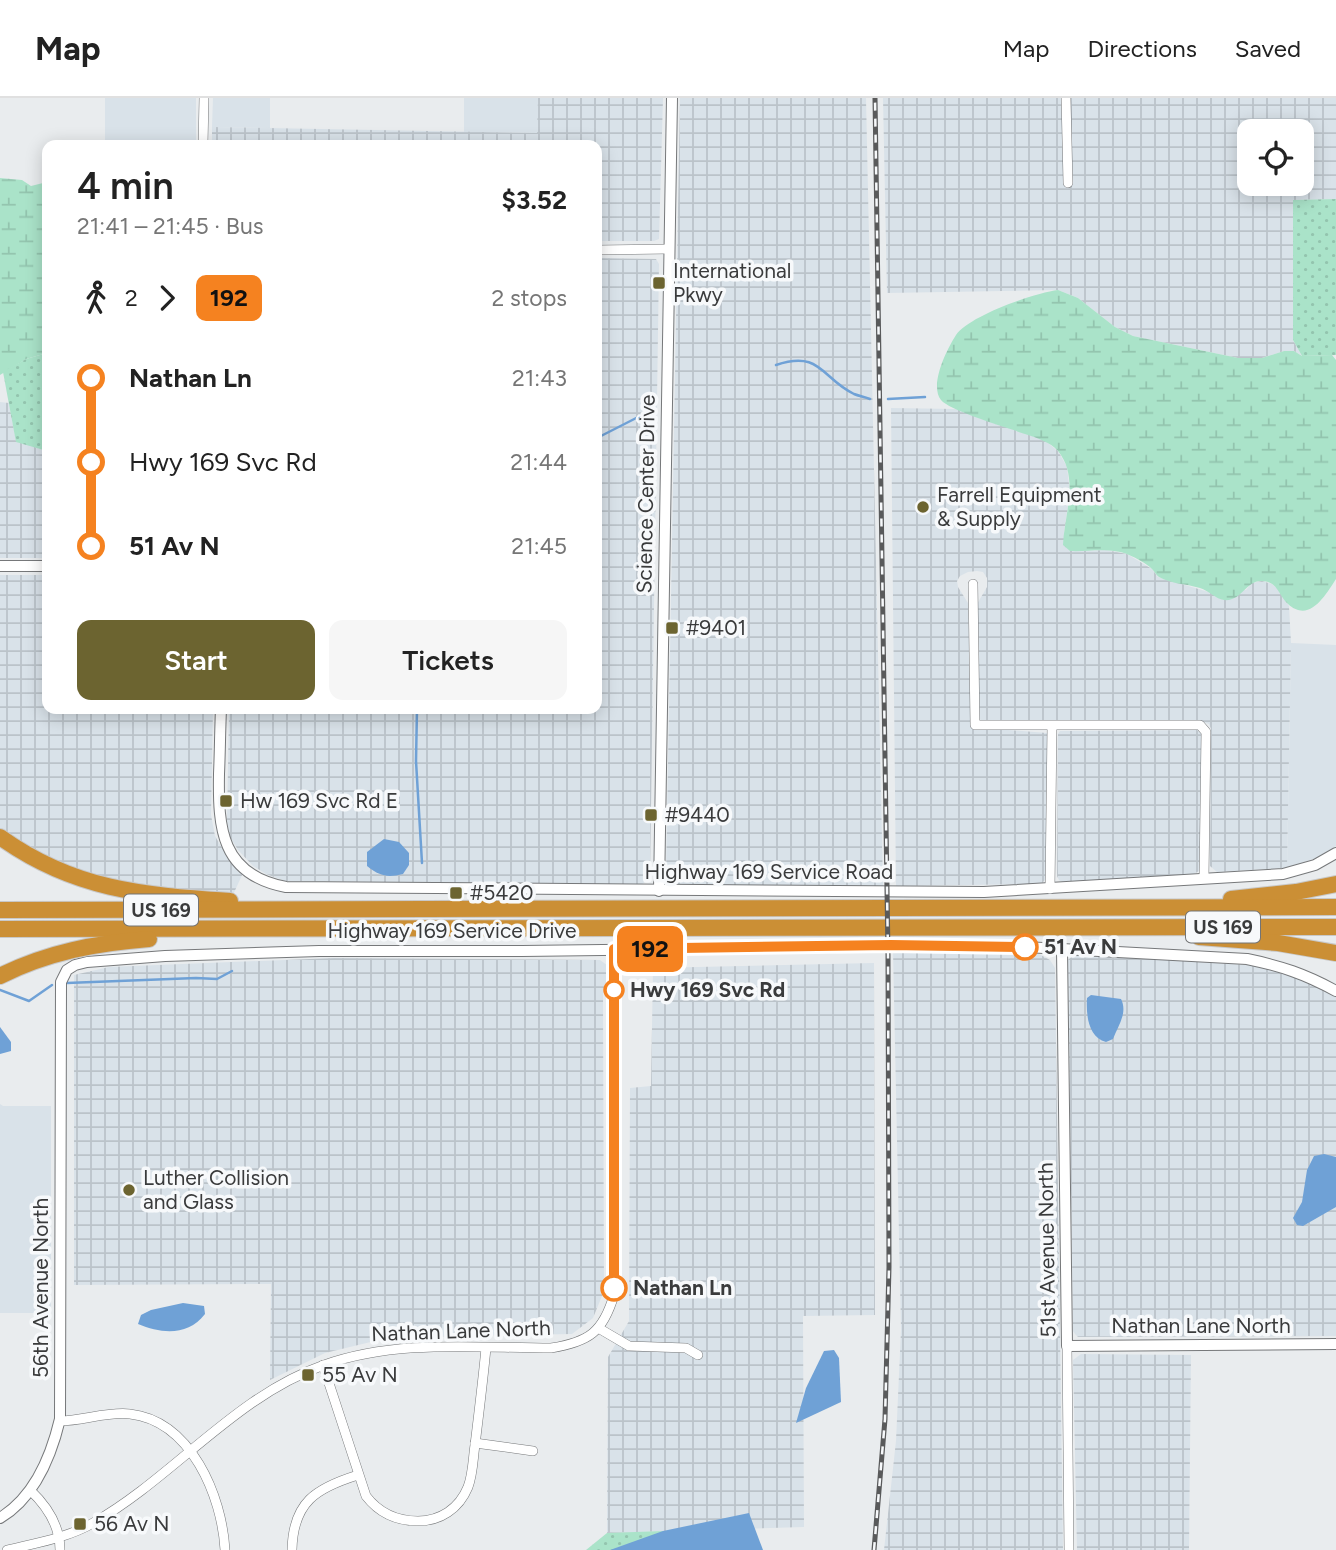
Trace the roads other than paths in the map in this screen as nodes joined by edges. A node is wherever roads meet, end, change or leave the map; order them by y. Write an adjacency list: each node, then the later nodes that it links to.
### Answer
1 (204, 98): 4 (street)
2 (672, 98): 6 (street, Science Center Drive)
3 (1066, 98): 5 (street)
4 (203, 140)
5 (1068, 183)
6 (669, 249): 7 (street); 18 (street, Science Center Drive)
7 (602, 250)
8 (0, 566): 9 (street)
9 (42, 566)
10 (973, 584): 12 (street)
11 (221, 714): 18 (street, Highway 169 Service Road)
12 (1052, 726): 15 (street); 17 (street)
13 (0, 837): 22 (highway)
14 (1336, 853): 15 (street, Highway 169 Service Road)
15 (1204, 878): 17 (street, Highway 169 Service Road)
16 (1336, 884): 20 (highway)
17 (1050, 889): 18 (street, Highway 169 Service Road)
18 (659, 891)
19 (1336, 907): 20 (highway, US 169)
20 (1135, 908): 22 (highway, US 169)
21 (0, 910): 22 (highway, US 169)
22 (323, 910)
23 (1336, 927): 24 (highway, US 169)
24 (1110, 928): 26 (highway, US 169); 29 (highway)
25 (0, 929): 26 (highway, US 169)
26 (292, 929): 31 (highway)
27 (614, 949): 28 (street, Highway 169 Service Drive); 30 (street, Highway 169 Service Drive); 33 (street)
28 (1062, 950): 32 (street, Highway 169 Service Drive); 35 (street, 51st Avenue North)
29 (1336, 953)
30 (67, 970): 39 (street, 56th Avenue North)
31 (0, 976)
32 (1336, 991)
33 (600, 1329): 36 (street, Nathan Lane North); 37 (street)
34 (1336, 1344): 35 (street, Nathan Lane North)
35 (1067, 1346): 51 (street, 51st Avenue North)
36 (486, 1348): 38 (street, Nathan Lane North); 40 (street)
37 (698, 1355)
38 (323, 1365): 42 (street, Nathan Lane North); 43 (street)
39 (60, 1420): 42 (street); 44 (street, 56th Avenue North)
40 (475, 1443): 41 (street); 43 (street)
41 (533, 1451)
42 (190, 1452): 46 (street, Nathan Lane North); 49 (street)
43 (358, 1475): 50 (street)
44 (30, 1490): 45 (street); 46 (street)
45 (0, 1518)
46 (60, 1537): 47 (street); 48 (street)
47 (7, 1550)
48 (60, 1550)
49 (225, 1550)
50 (292, 1550)
51 (1069, 1550)

